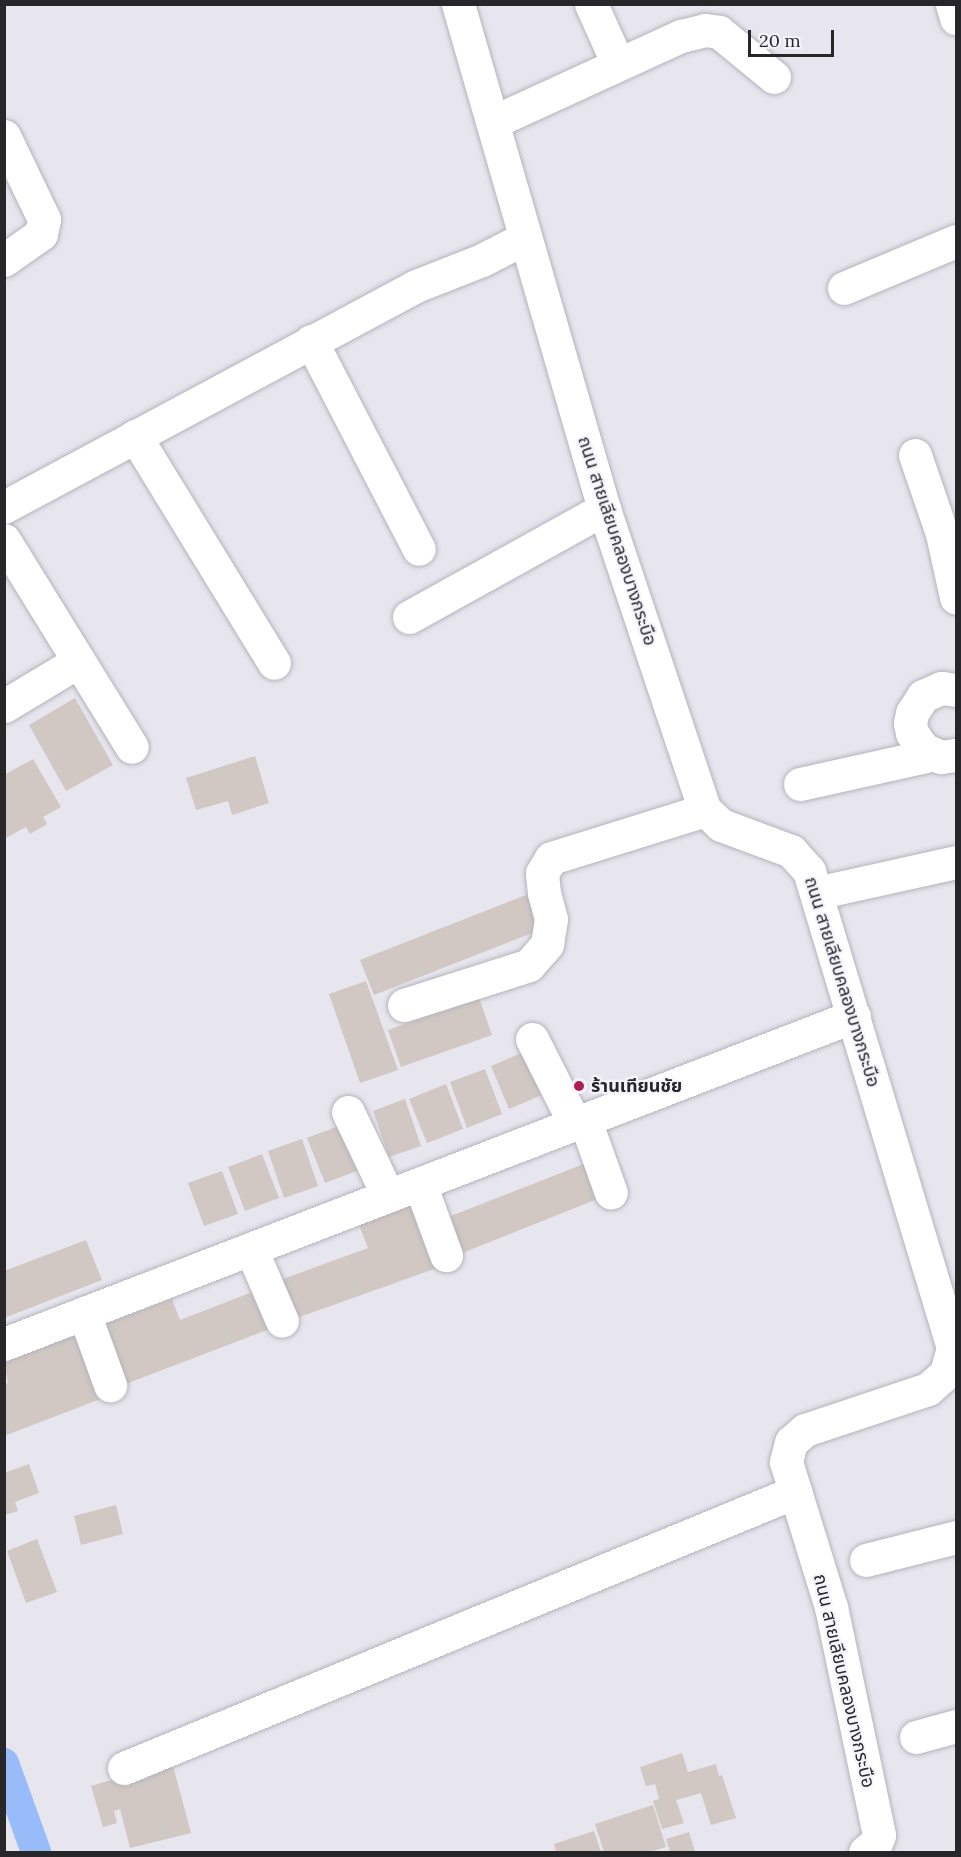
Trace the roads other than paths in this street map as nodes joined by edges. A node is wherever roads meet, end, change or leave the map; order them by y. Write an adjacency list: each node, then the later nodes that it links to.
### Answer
1 (458, 4): 7 (street, ถนน สายเลียบคลองบางกระบือ)
2 (591, 4): 5 (street)
3 (952, 4): 4 (street)
4 (957, 18)
5 (613, 52)
6 (774, 77): 7 (street)
7 (493, 122): 9 (street, ถนน สายเลียบคลองบางกระบือ)
8 (4, 136): 11 (street)
9 (525, 238): 13 (street); 17 (street, ถนน สายเลียบคลองบางกระบือ)
10 (957, 241): 12 (street)
11 (4, 260)
12 (844, 288)
13 (311, 341): 14 (street); 20 (street)
14 (135, 436): 16 (street); 24 (street)
15 (915, 455): 18 (street)
16 (4, 507)
17 (604, 509): 22 (street); 30 (street, ถนน สายเลียบคลองบางกระบือ)
18 (950, 528): 21 (street)
19 (4, 540): 23 (street)
20 (419, 549)
21 (957, 597)
22 (409, 617)
23 (79, 661): 26 (street); 27 (street)
24 (274, 663)
25 (955, 684): 28 (street)
26 (4, 706)
27 (132, 747)
28 (944, 755): 29 (street)
29 (800, 784)
30 (705, 810): 32 (street, ถนน สายเลียบคลองบางกระบือ); 33 (street)
31 (957, 862): 32 (street)
32 (816, 893): 34 (street, ถนน สายเลียบคลองบางกระบือ)
33 (404, 1005)
34 (854, 1016): 37 (street); 47 (street, ถนน สายเลียบคลองบางกระบือ)
35 (532, 1039): 37 (street)
36 (348, 1112): 40 (street)
37 (580, 1122): 38 (street); 39 (street)
38 (420, 1184): 40 (street); 42 (street)
39 (611, 1192)
40 (388, 1196): 41 (street)
41 (251, 1249): 43 (street); 44 (street)
42 (446, 1255)
43 (84, 1313): 45 (street); 46 (street)
44 (282, 1321)
45 (4, 1344)
46 (110, 1384)
47 (795, 1492): 52 (street); 53 (street, ถนน สายเลียบคลองบางกระบือ)
48 (957, 1537): 49 (street)
49 (866, 1560)
50 (957, 1726): 51 (street)
51 (916, 1737)
52 (123, 1768)
53 (865, 1852)

